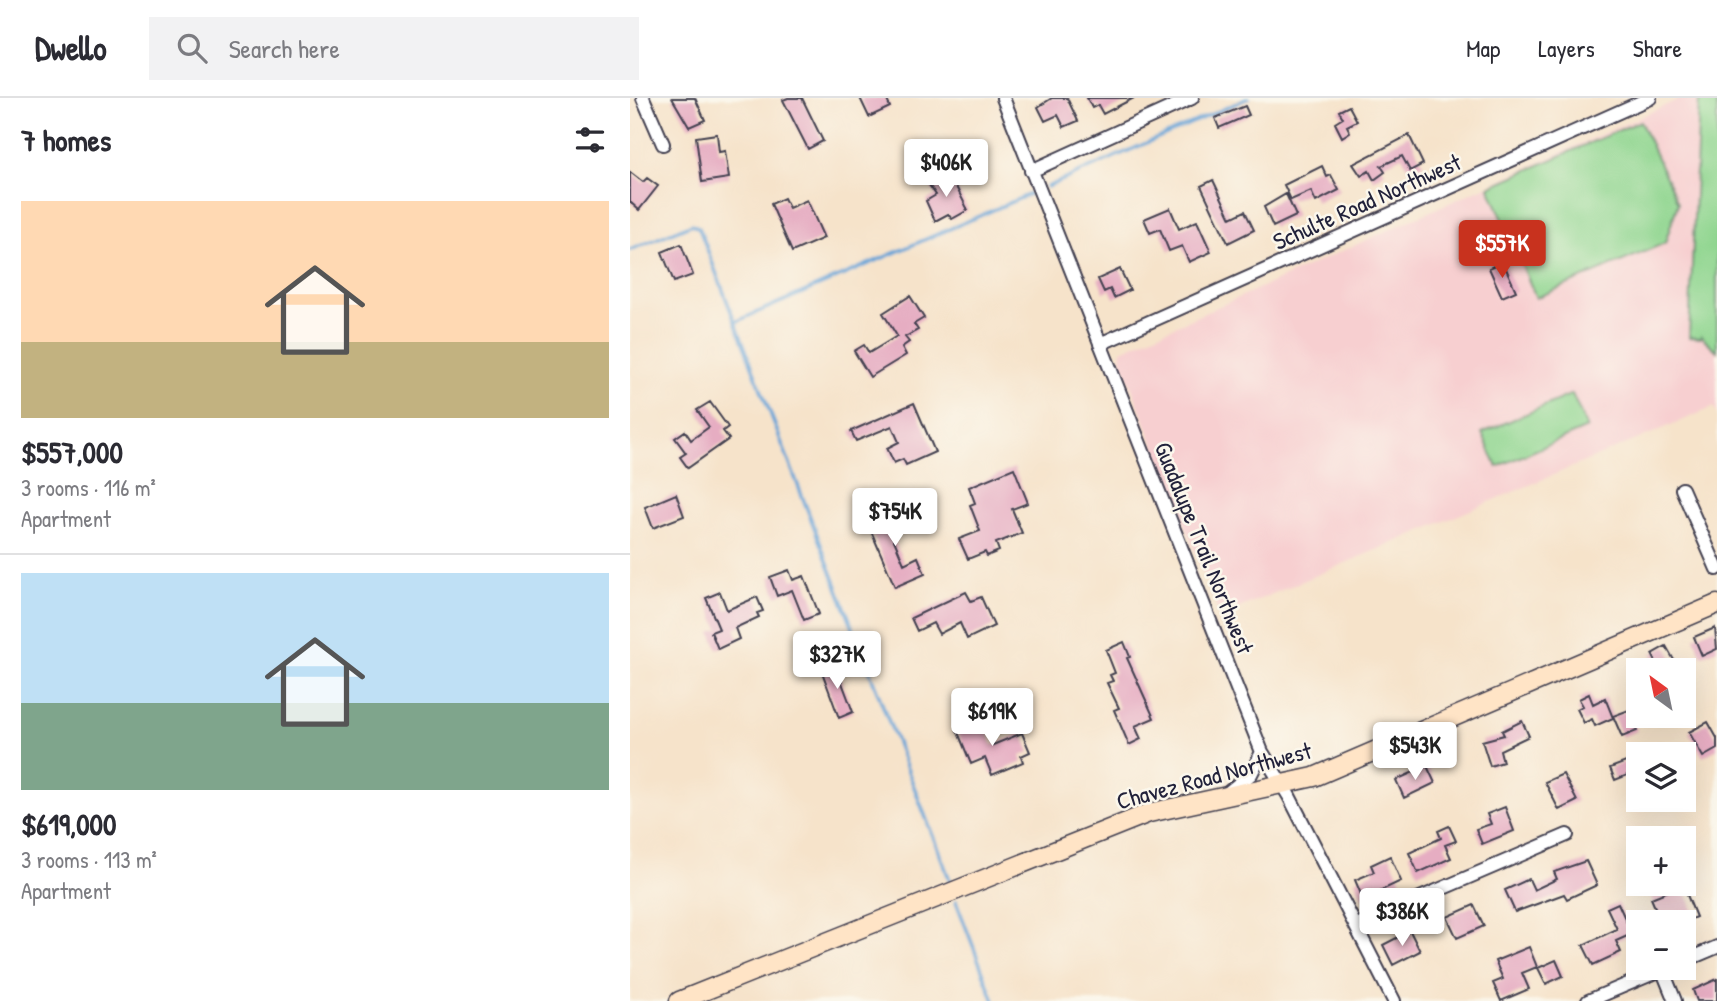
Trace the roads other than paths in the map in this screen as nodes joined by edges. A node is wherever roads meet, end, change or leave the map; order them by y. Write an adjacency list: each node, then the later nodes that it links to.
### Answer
1 (643, 98): 5 (street)
2 (1003, 98): 6 (street, Guadalupe Trail Northwest)
3 (1192, 98): 6 (street)
4 (1650, 98): 7 (street, Schulte Road Northwest)
5 (663, 144)
6 (1031, 171): 7 (street, Guadalupe Trail Northwest)
7 (1100, 344): 11 (street, Guadalupe Trail Northwest)
8 (1682, 489): 9 (street)
9 (1717, 569)
10 (1717, 604): 12 (street, Chavez Road Northwest)
11 (1262, 752): 12 (street, Guadalupe Trail Northwest); 13 (street)
12 (1282, 786): 13 (street, Chavez Road Northwest); 15 (street, Guadalupe Trail Northwest)
13 (1223, 797): 20 (street, Chavez Road Northwest)
14 (1567, 835): 15 (street)
15 (1357, 925): 21 (street, Guadalupe Trail Northwest)
16 (1717, 947): 17 (street)
17 (1696, 956)
18 (1638, 980): 22 (street)
19 (1668, 980): 23 (street)
20 (679, 1001)
21 (1394, 1001)
22 (1588, 1001)
23 (1675, 1001)

